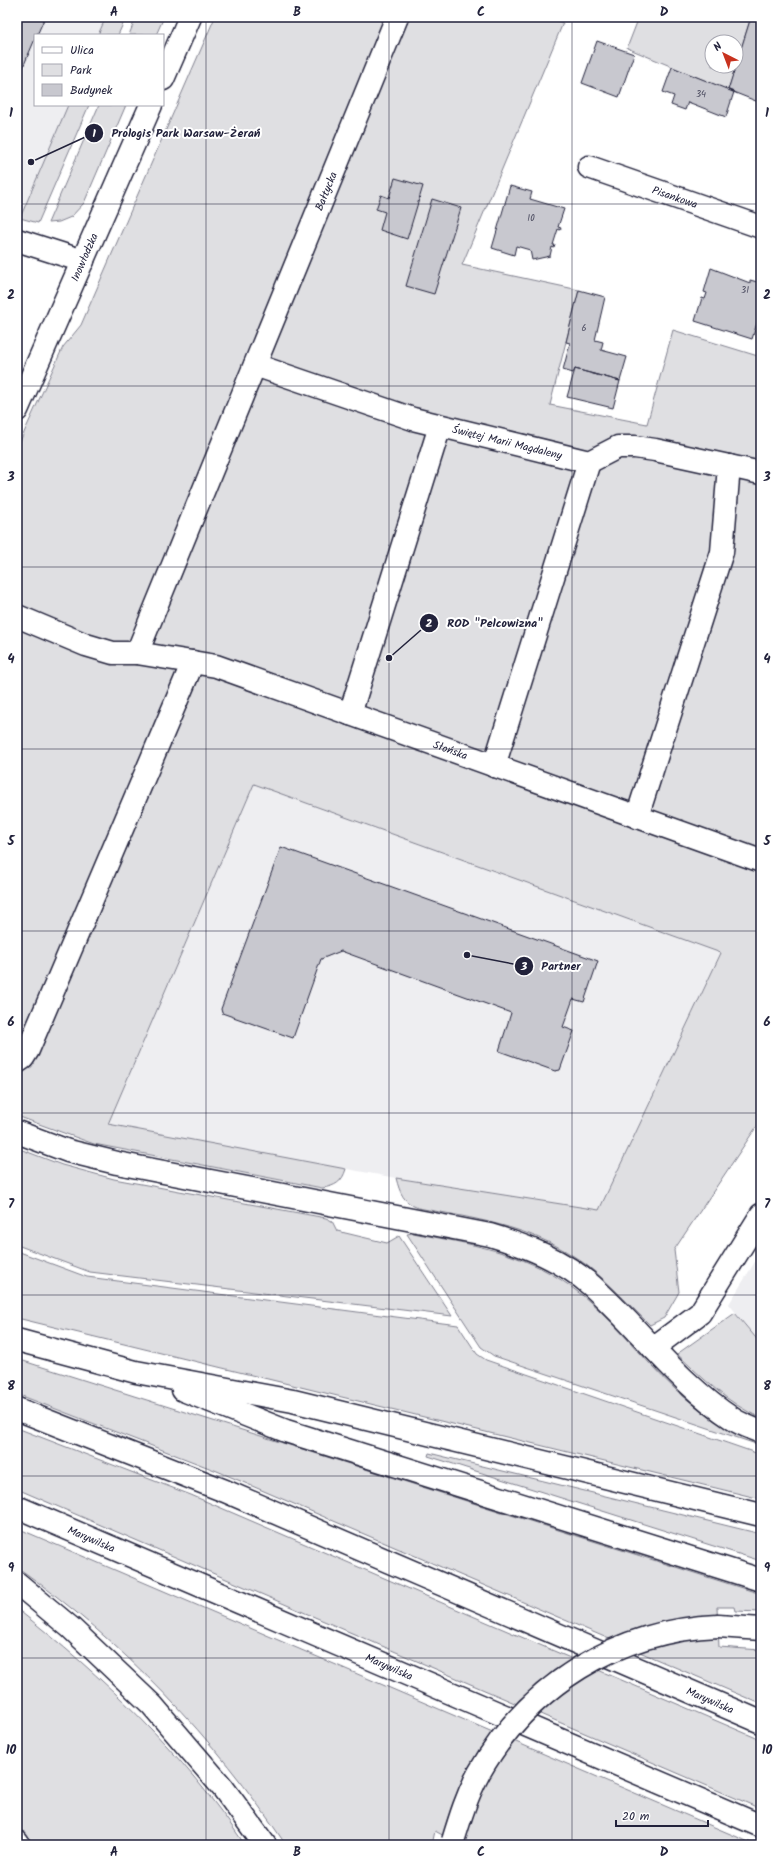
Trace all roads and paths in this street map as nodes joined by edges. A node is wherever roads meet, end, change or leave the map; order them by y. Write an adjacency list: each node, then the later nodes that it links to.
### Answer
1 (190, 17): 3 (main road)
2 (397, 17): 9 (main road, Bałtycka)
3 (164, 77)
4 (151, 106): 8 (main road, Inowłodzka)
5 (589, 167): 6 (main road, Pisankowa)
6 (761, 227)
7 (17, 240): 8 (main road)
8 (83, 260): 10 (main road, Inowłodzka)
9 (255, 365): 11 (main road, Świętej Marii Magdaleny); 16 (main road, Bałtycka)
10 (17, 410)
11 (440, 426): 12 (main road, Świętej Marii Magdaleny); 18 (main road)
12 (589, 462): 13 (main road); 19 (main road)
13 (729, 466): 14 (main road); 20 (main road)
14 (761, 473)
15 (17, 616): 16 (main road, Słońska)
16 (137, 653): 17 (main road, Słońska)
17 (193, 662): 18 (main road, Słońska); 22 (main road)
18 (350, 714): 19 (main road, Słońska)
19 (494, 766): 20 (main road, Słońska)
20 (637, 817): 21 (main road, Słońska)
21 (761, 861)
22 (17, 1062)
23 (17, 1132): 26 (main road)
24 (761, 1215): 26 (main road)
25 (17, 1340): 27 (main road)
26 (652, 1348): 29 (main road)
27 (136, 1372): 31 (main road); 32 (main road)
28 (17, 1409): 35 (main road, Marywilska)
29 (761, 1432)
30 (17, 1506): 36 (main road, Marywilska)
31 (761, 1515)
32 (761, 1580)
33 (17, 1583): 40 (main road)
34 (761, 1629): 38 (main road, bridge)
35 (761, 1722)
36 (761, 1826)
37 (17, 1842): 39 (main road)
38 (452, 1843)
39 (19, 1845)
40 (265, 1845)

